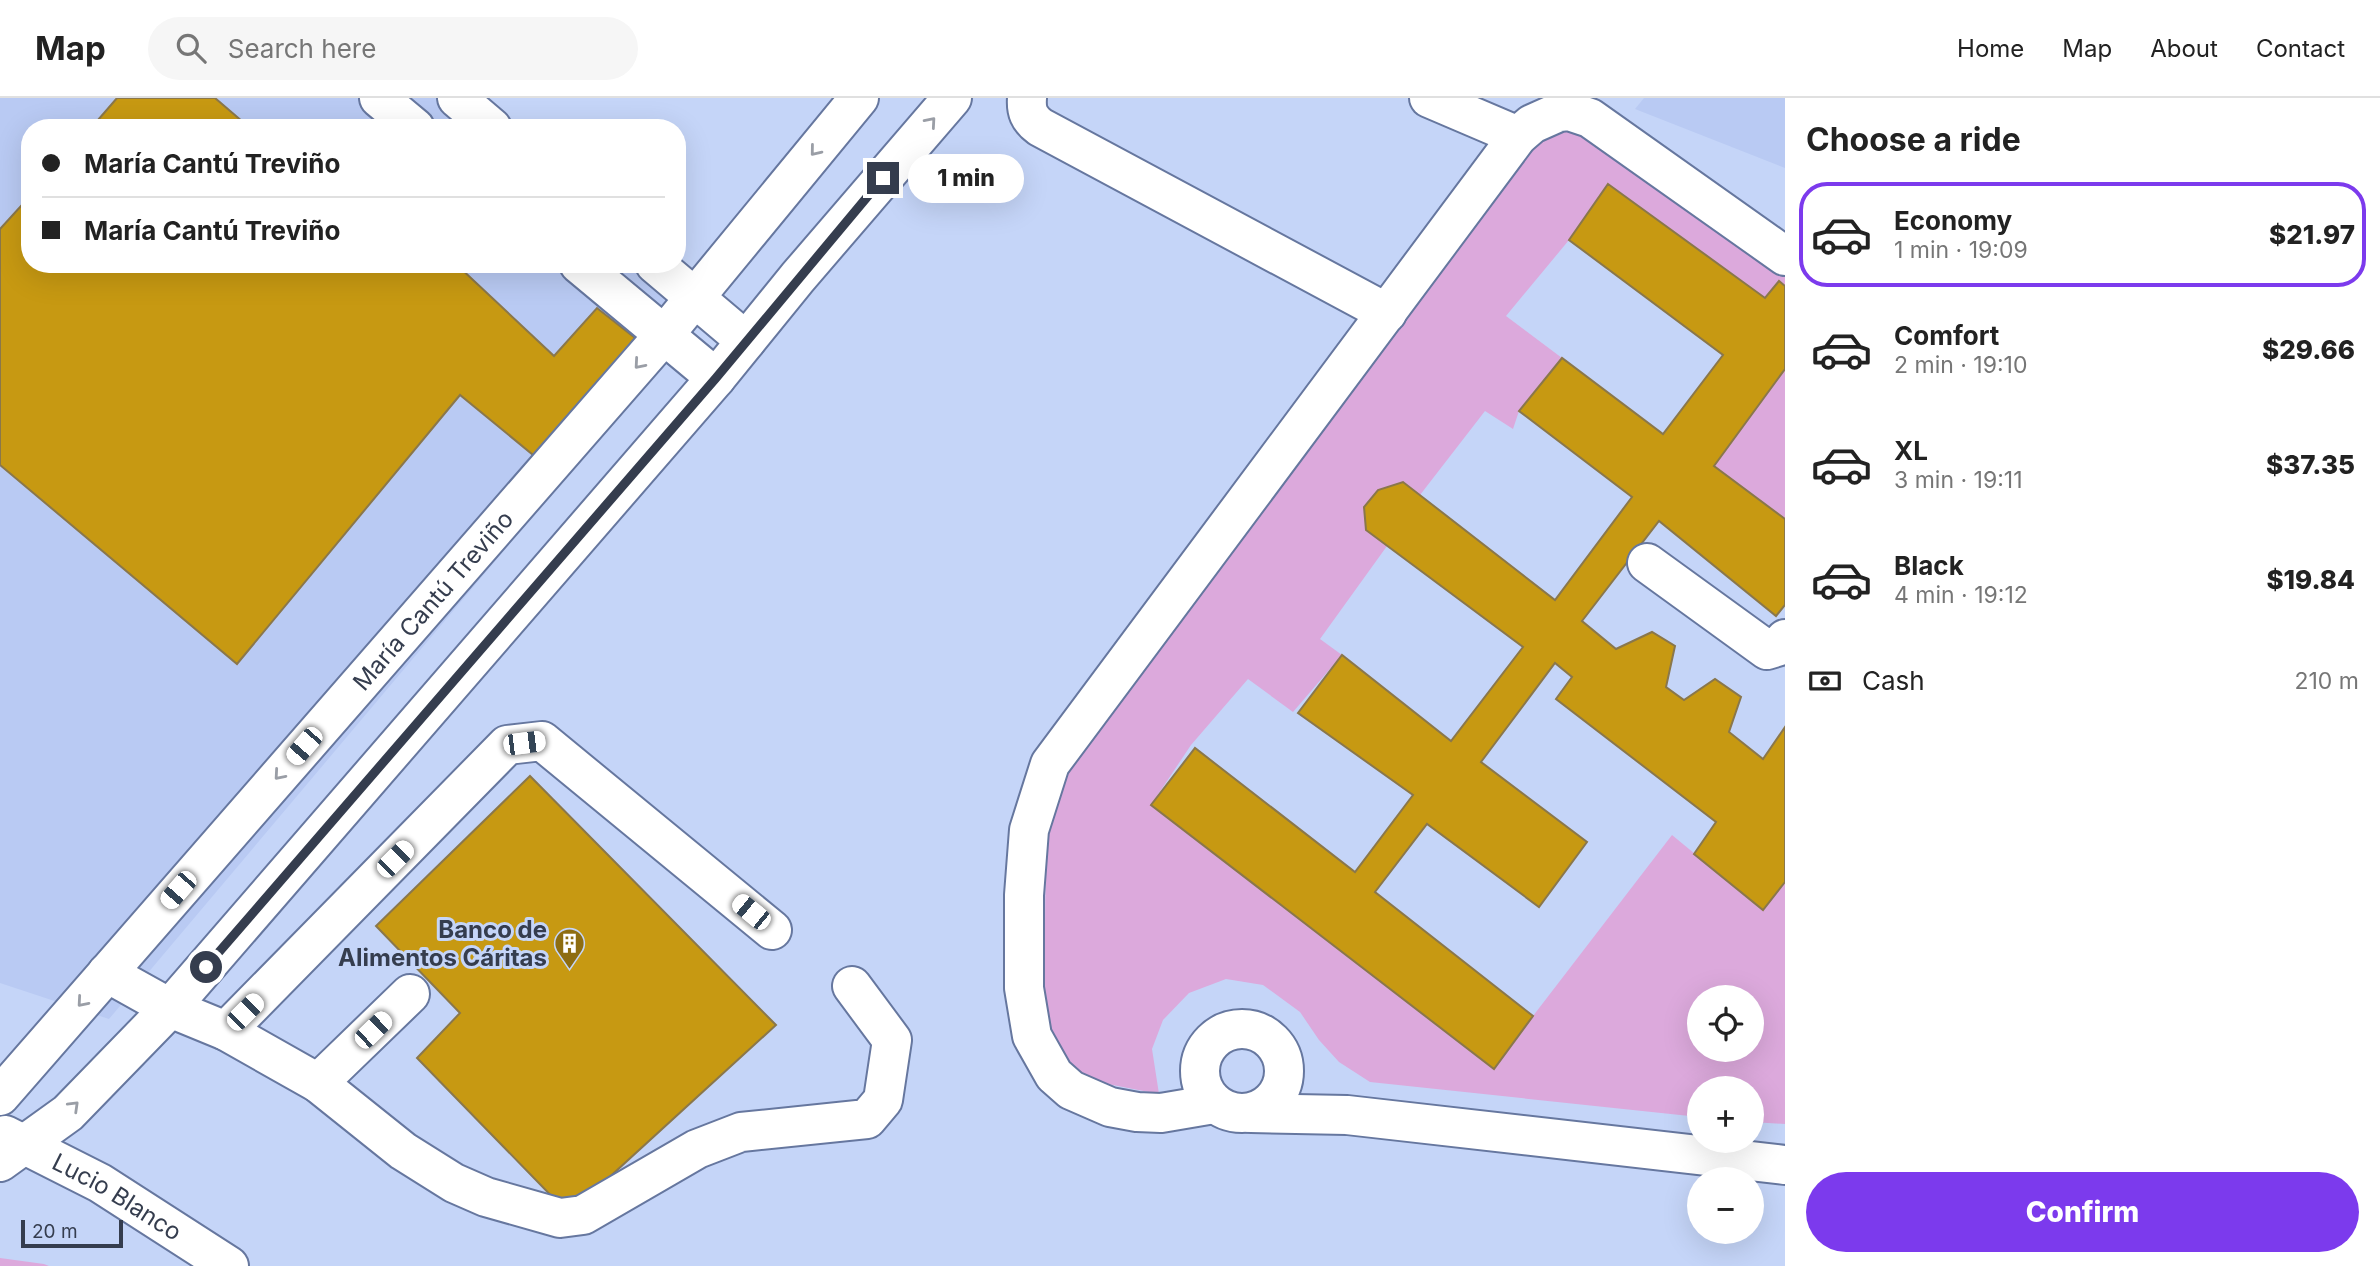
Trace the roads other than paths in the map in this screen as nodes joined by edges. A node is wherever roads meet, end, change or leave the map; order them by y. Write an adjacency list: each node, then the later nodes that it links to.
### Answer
1 (379, 98): 7 (street)
2 (457, 98): 8 (street)
3 (859, 98): 13 (street, María Cantú Treviño, one-way to 13)
4 (952, 98): 16 (street, one-way to 4)
5 (1027, 98): 14 (street)
6 (1429, 98): 9 (street)
7 (404, 119)
8 (482, 119)
9 (1518, 136): 10 (street); 14 (street)
10 (1785, 256)
11 (590, 273): 15 (street)
12 (666, 273): 13 (street)
13 (695, 298): 15 (street, María Cantú Treviño); 16 (street)
14 (1387, 313): 28 (street)
15 (664, 335): 17 (street); 21 (street, María Cantú Treviño, one-way to 21)
16 (746, 341): 17 (street)
17 (716, 378): 24 (street)
18 (1647, 563): 19 (street)
19 (1785, 639)
20 (772, 930): 25 (street)
21 (107, 973): 24 (street); 27 (street, María Cantú Treviño, one-way to 27)
22 (852, 986): 26 (street)
23 (410, 994): 26 (street)
24 (170, 1009): 25 (street); 30 (street, one-way to 24)
25 (226, 1031): 26 (street)
26 (318, 1083)
27 (0, 1096)
28 (1214, 1104): 29 (street); 29 (street)
29 (1251, 1113): 31 (street)
30 (8, 1146): 32 (street, Lucio Blanco)
31 (1785, 1164)
32 (229, 1266)

